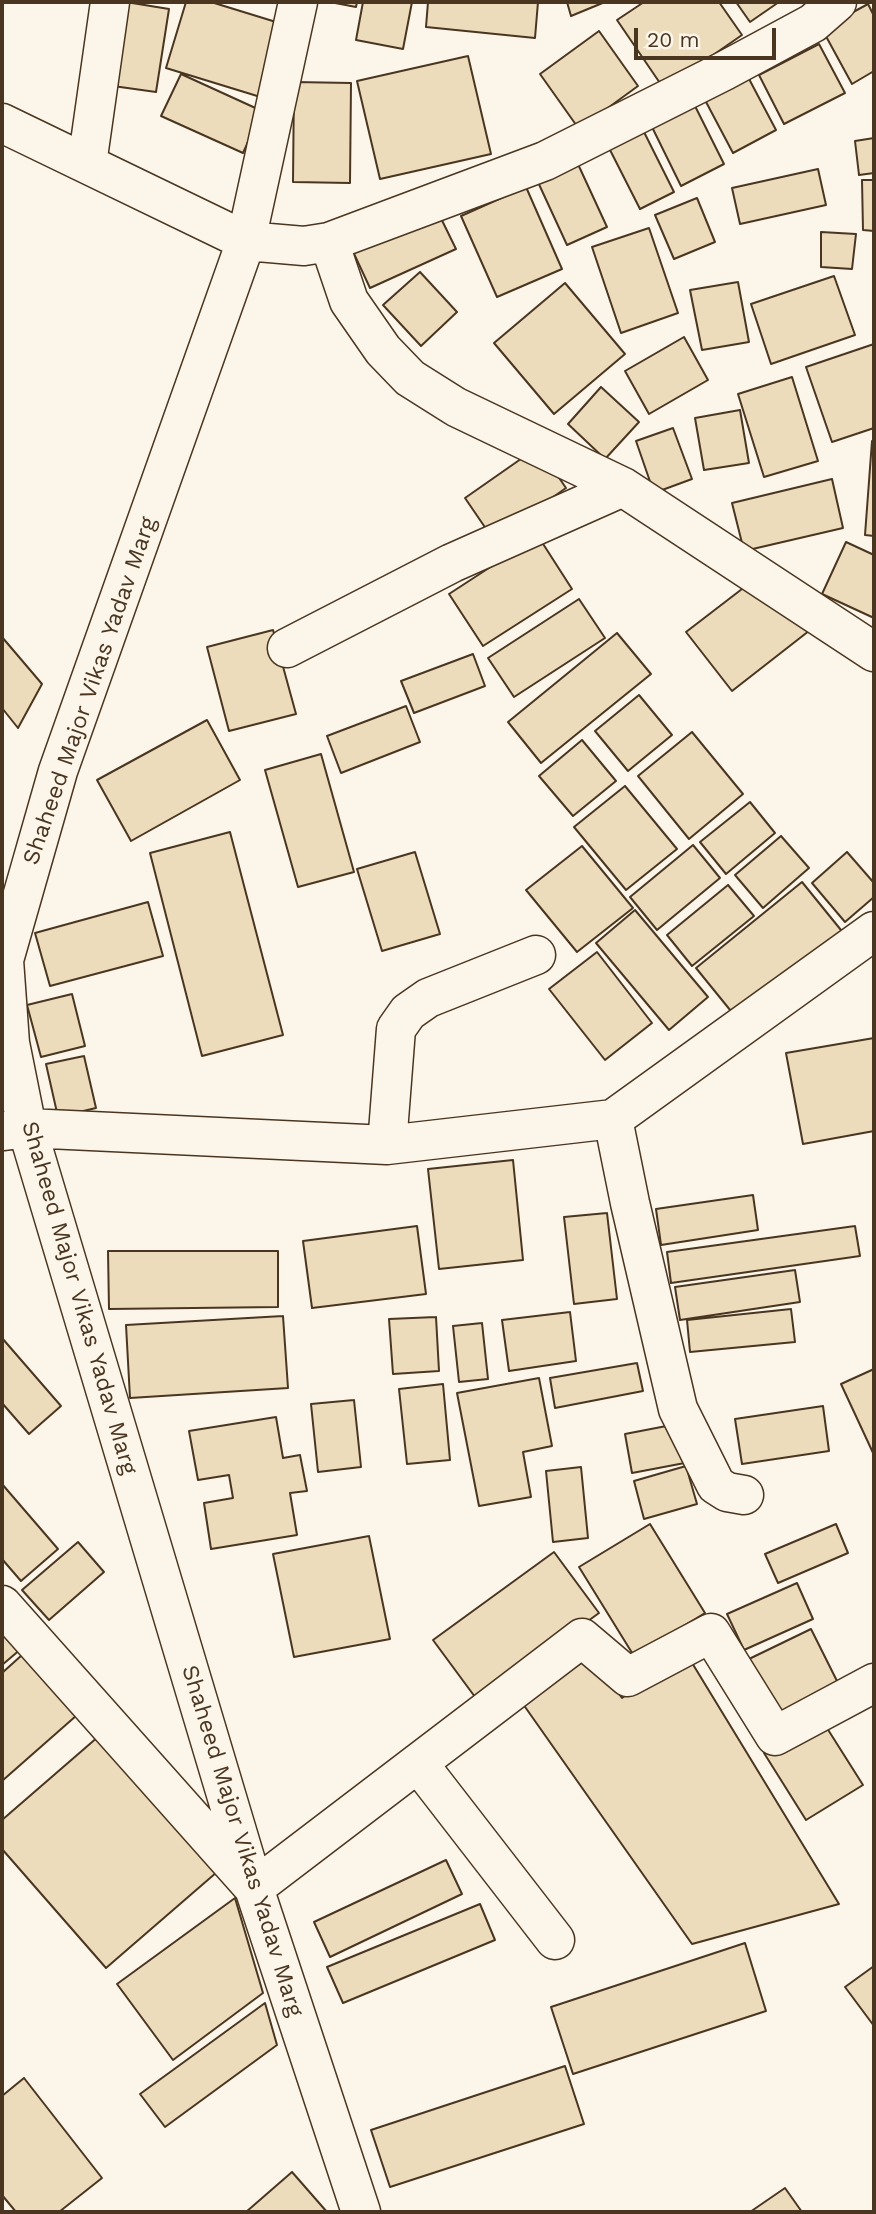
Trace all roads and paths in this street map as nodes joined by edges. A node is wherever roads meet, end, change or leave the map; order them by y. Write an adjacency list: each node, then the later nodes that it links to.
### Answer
1 (110, 2): 5 (street)
2 (298, 2): 6 (street, Shaheed Major Vikas Yadav Marg)
3 (837, 2): 7 (street)
4 (2, 123): 5 (street)
5 (87, 164): 6 (street)
6 (246, 241): 7 (street); 13 (street, Shaheed Major Vikas Yadav Marg)
7 (329, 242): 8 (street)
8 (623, 487): 9 (street); 10 (street)
9 (287, 648)
10 (874, 652)
11 (874, 931): 14 (street)
12 (536, 955): 16 (street)
13 (3, 959): 15 (street, Shaheed Major Vikas Yadav Marg)
14 (613, 1119): 16 (street); 17 (street)
15 (15, 1129): 16 (street); 21 (street, Shaheed Major Vikas Yadav Marg)
16 (387, 1145)
17 (744, 1495)
18 (2, 1605): 21 (street)
19 (874, 1683): 20 (street)
20 (418, 1763): 21 (street); 22 (street)
21 (254, 1888): 23 (street, Shaheed Major Vikas Yadav Marg)
22 (555, 1940)
23 (361, 2212)

